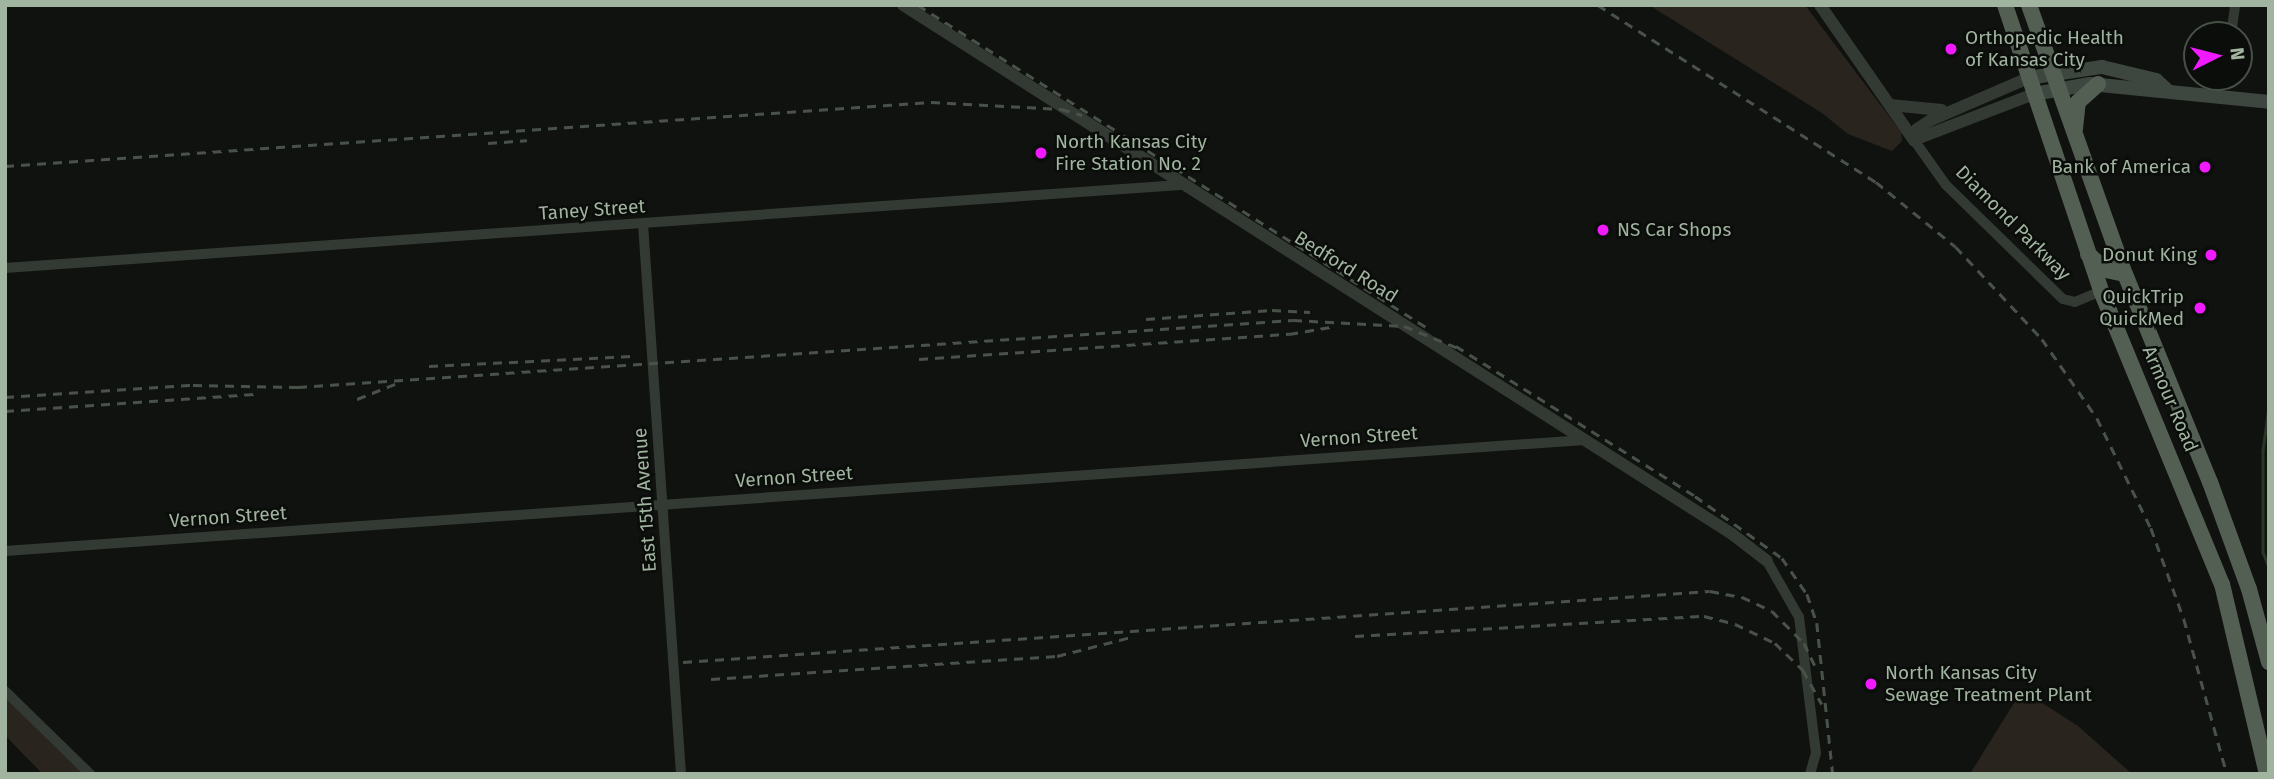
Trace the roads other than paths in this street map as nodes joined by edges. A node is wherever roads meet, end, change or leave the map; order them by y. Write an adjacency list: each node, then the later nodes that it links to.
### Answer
1 (903, 5): 18 (street, Bedford Road)
2 (1810, 5): 6 (street, Diamond Parkway)
3 (1820, 5): 6 (street, Diamond Parkway)
4 (2005, 5): 9 (highway, Armour Road)
5 (2029, 5): 7 (highway, Armour Road)
6 (1826, 19): 14 (street, Diamond Parkway)
7 (2054, 81): 8 (main road); 9 (main road); 10 (main road); 17 (highway, Armour Road)
8 (2098, 84): 10 (main road); 17 (highway)
9 (2031, 86): 15 (street); 16 (street); 20 (highway, Armour Road)
10 (2166, 89): 12 (main road)
11 (2218, 91): 12 (street)
12 (2217, 95): 13 (main road)
13 (2269, 102)
14 (1891, 105): 15 (street); 16 (street, Diamond Parkway)
15 (1956, 108): 16 (street)
16 (1914, 140): 23 (street, Diamond Parkway)
17 (2077, 145): 22 (highway, Armour Road)
18 (1180, 185): 19 (street, Taney Street); 24 (street, Bedford Road)
19 (643, 224): 21 (street, Taney Street); 25 (street, East 15th Avenue)
20 (2088, 254): 22 (highway); 23 (highway, Armour Road)
21 (5, 268)
22 (2125, 274): 28 (highway, Armour Road)
23 (2101, 291): 33 (highway, Armour Road)
24 (1585, 440): 25 (street, Vernon Street); 27 (street, Bedford Road)
25 (662, 506): 26 (street, Vernon Street); 31 (street, East 15th Avenue)
26 (5, 551)
27 (1768, 561): 32 (street)
28 (2269, 662)
29 (5, 691): 30 (street)
30 (90, 774)
31 (681, 774)
32 (1810, 774)
33 (2267, 774)

